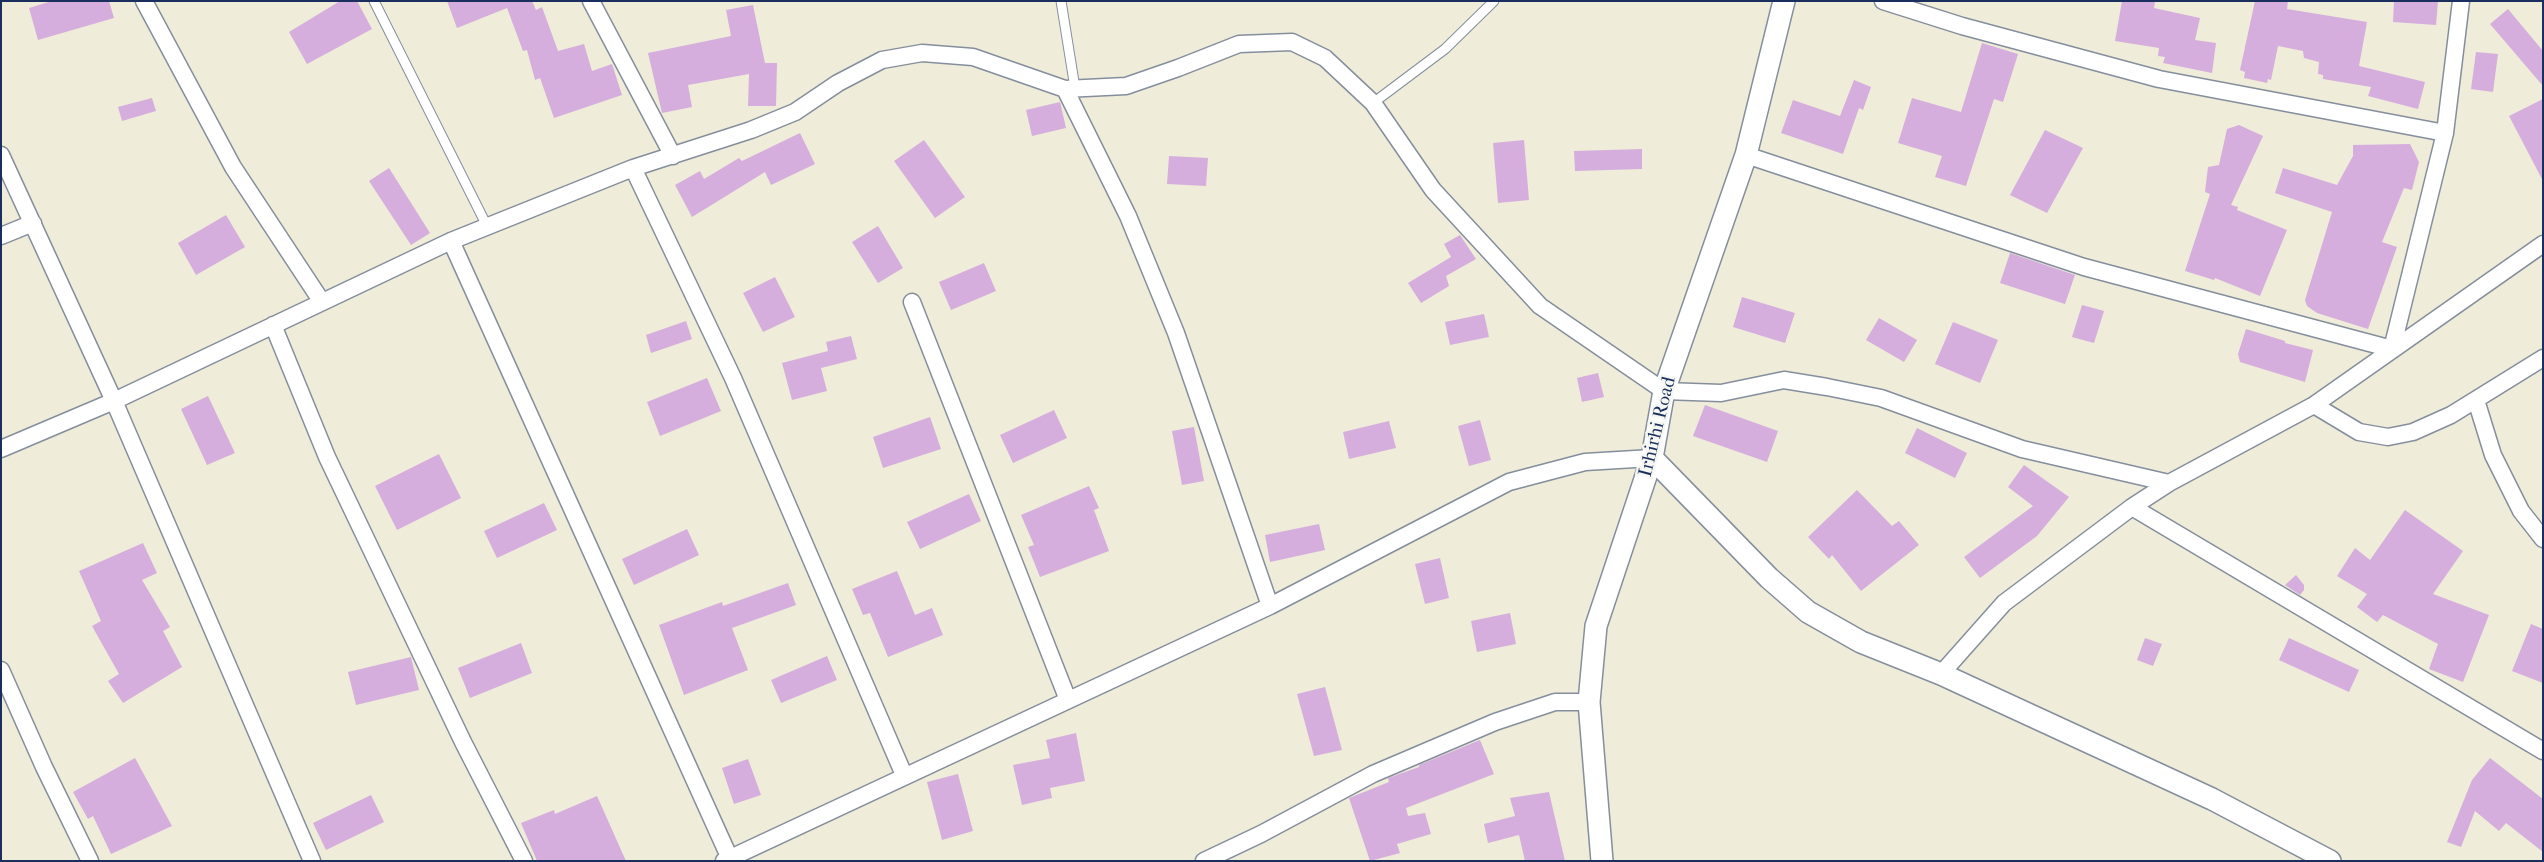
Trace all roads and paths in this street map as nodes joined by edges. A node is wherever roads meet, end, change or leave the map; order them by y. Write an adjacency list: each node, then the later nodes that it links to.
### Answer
1 (144, 1): 21 (street)
2 (374, 1): 17 (lane)
3 (591, 1): 14 (street)
4 (1061, 1): 9 (lane)
5 (1494, 1): 10 (lane)
6 (1784, 1): 13 (street, Irhirhi Road)
7 (1883, 1): 11 (street)
8 (2461, 1): 11 (street)
9 (1070, 88): 10 (street); 14 (street); 35 (street)
10 (1373, 103): 26 (street)
11 (2445, 132): 24 (street)
12 (1, 155): 16 (street)
13 (1746, 155): 24 (street); 26 (street, Irhirhi Road)
14 (673, 156): 15 (street)
15 (633, 168): 17 (street); 41 (street)
16 (33, 223): 18 (street); 28 (street)
17 (487, 226): 19 (street)
18 (1, 236)
19 (451, 241): 21 (street); 42 (street)
20 (2543, 244): 24 (street)
21 (322, 302): 23 (street)
22 (912, 302): 38 (street)
23 (273, 325): 28 (street); 45 (street)
24 (2392, 349): 29 (street)
25 (2543, 358): 27 (street)
26 (1664, 391): 31 (street, Irhirhi Road); 32 (street)
27 (2476, 400): 29 (street); 34 (street)
28 (114, 401): 30 (street); 44 (street)
29 (2314, 404): 32 (street)
30 (1, 449)
31 (1652, 458): 35 (street); 37 (street); 39 (street, Irhirhi Road)
32 (2169, 483): 33 (street)
33 (2132, 507): 37 (street); 40 (street)
34 (2543, 539)
35 (1270, 606): 38 (street)
36 (1, 670): 43 (street)
37 (1941, 674): 48 (street)
38 (1068, 700): 41 (street)
39 (1589, 702): 46 (street); 47 (street, Irhirhi Road)
40 (2543, 751)
41 (904, 775): 42 (street)
42 (729, 860)
43 (90, 861)
44 (312, 861)
45 (524, 861)
46 (1204, 861)
47 (1602, 861)
48 (2330, 861)

